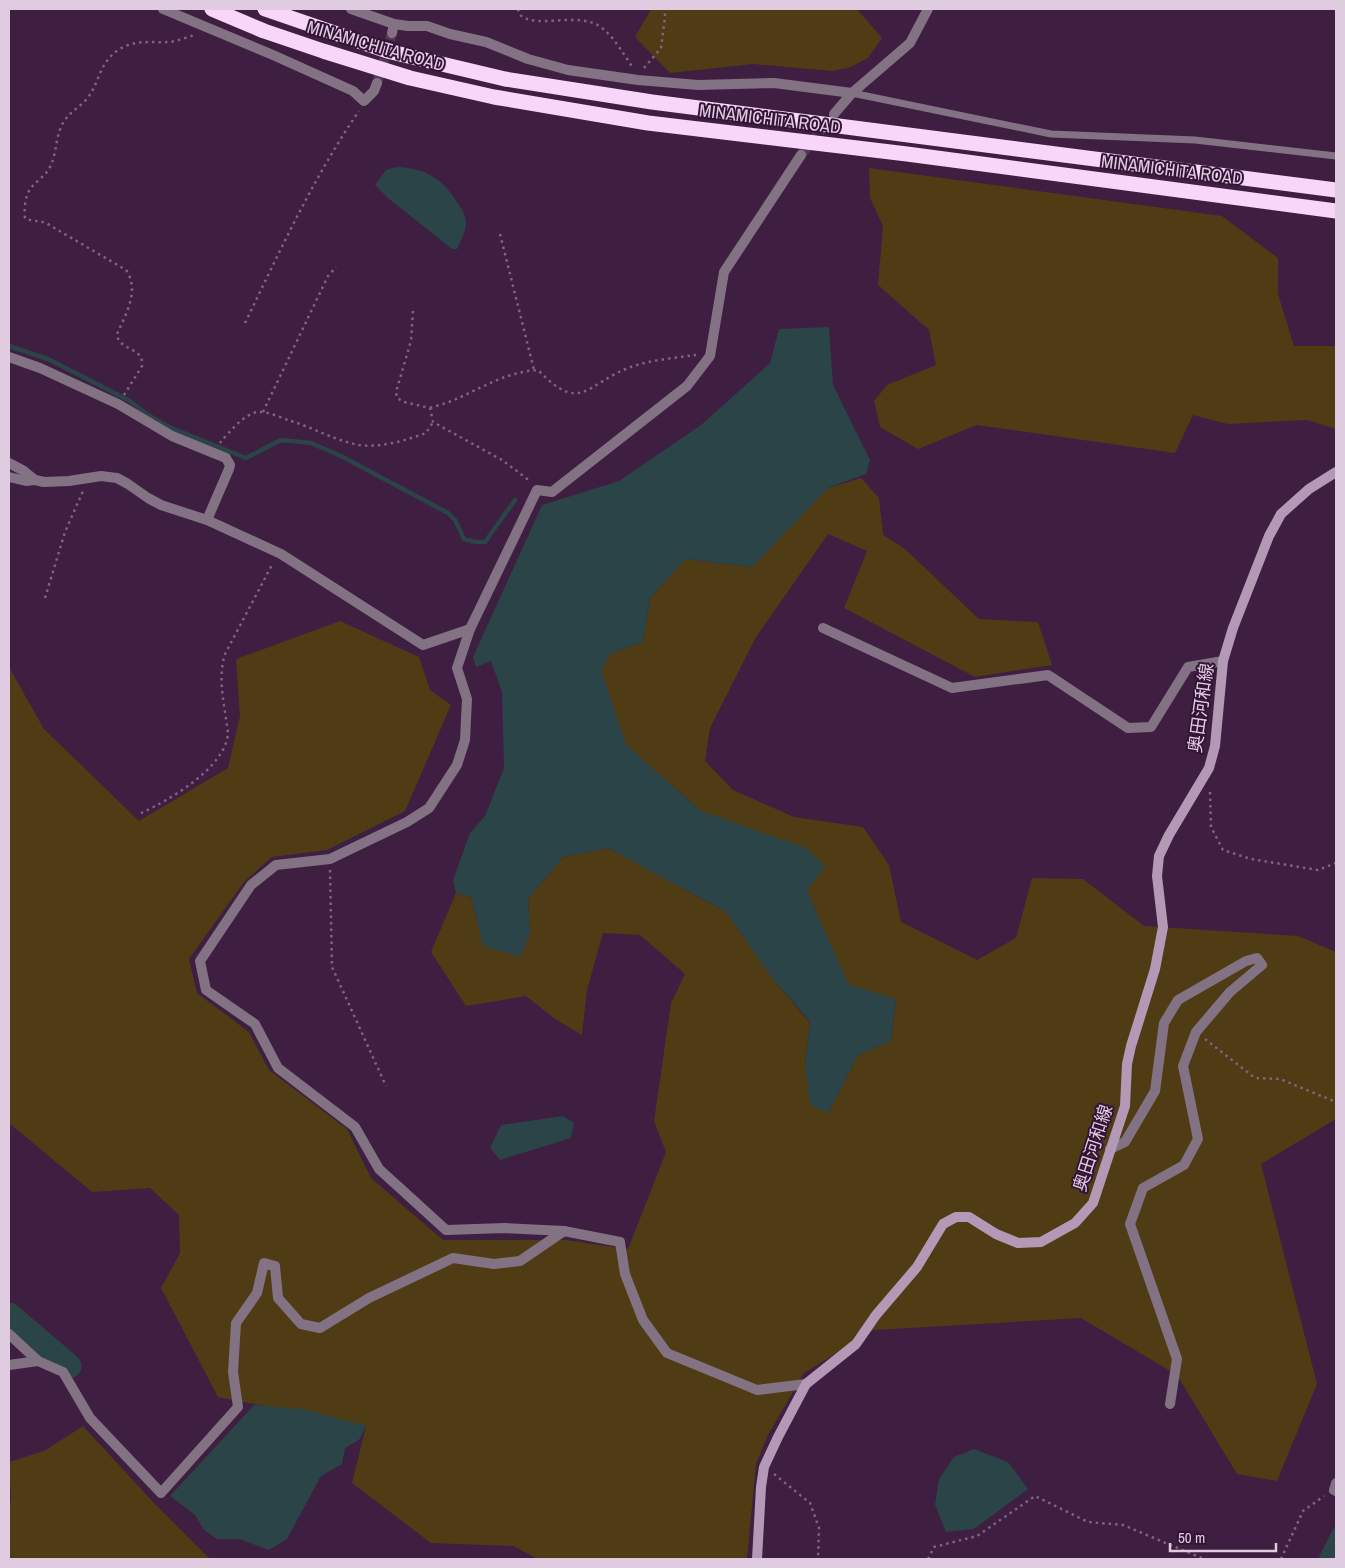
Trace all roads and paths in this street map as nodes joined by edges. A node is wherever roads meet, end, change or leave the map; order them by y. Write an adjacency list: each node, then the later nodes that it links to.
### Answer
1 (163, 9): 8 (street)
2 (212, 9): 17 (highway, MINAMICHITA ROAD)
3 (265, 9): 16 (highway, MINAMICHITA ROAD)
4 (351, 9): 9 (street)
5 (518, 9): 9 (path)
6 (665, 9): 9 (path)
7 (928, 9): 11 (street)
8 (207, 28): 12 (street); 25 (path)
9 (639, 77): 11 (street)
10 (377, 83): 12 (street)
11 (852, 93): 13 (street); 15 (lane)
12 (364, 101): 21 (path)
13 (834, 114)
14 (801, 154): 22 (street)
15 (1336, 156)
16 (1336, 190)
17 (1336, 211)
18 (500, 234): 24 (path)
19 (336, 267): 27 (path)
20 (413, 311): 26 (path)
21 (245, 323)
22 (710, 356): 24 (path); 35 (street)
23 (9, 357): 25 (street)
24 (534, 370): 26 (path)
25 (118, 404): 29 (street)
26 (430, 408): 28 (path)
27 (263, 412): 28 (path); 29 (path)
28 (433, 422): 35 (path)
29 (215, 453): 36 (street)
30 (9, 464): 33 (street)
31 (1336, 472): 41 (main road, 奥田河和線)
32 (9, 477): 33 (street)
33 (35, 480): 36 (street)
34 (84, 489): 38 (path)
35 (537, 490): 40 (street)
36 (207, 520): 37 (street)
37 (278, 554): 40 (street); 43 (path)
38 (45, 598)
39 (823, 628): 41 (street)
40 (470, 629): 44 (street)
41 (1223, 661): 42 (main road, 奥田河和線)
42 (1209, 768): 45 (path); 49 (main road, 奥田河和線)
43 (141, 812)
44 (330, 859): 47 (path); 50 (street)
45 (1336, 863)
46 (1196, 1032): 48 (path); 49 (street); 55 (street)
47 (386, 1086)
48 (1336, 1102)
49 (1110, 1149): 54 (main road, 奥田河和線)
50 (564, 1231): 52 (street); 54 (street)
51 (9, 1334): 52 (street)
52 (38, 1361): 53 (street)
53 (9, 1365)
54 (806, 1384): 56 (main road, 奥田河和線)
55 (1170, 1404)
56 (764, 1467): 58 (main road, 奥田河和線); 59 (path)
57 (1335, 1488): 62 (path)
58 (757, 1559)
59 (818, 1559)
60 (928, 1559): 61 (path)
61 (1204, 1559)
62 (1281, 1559)

